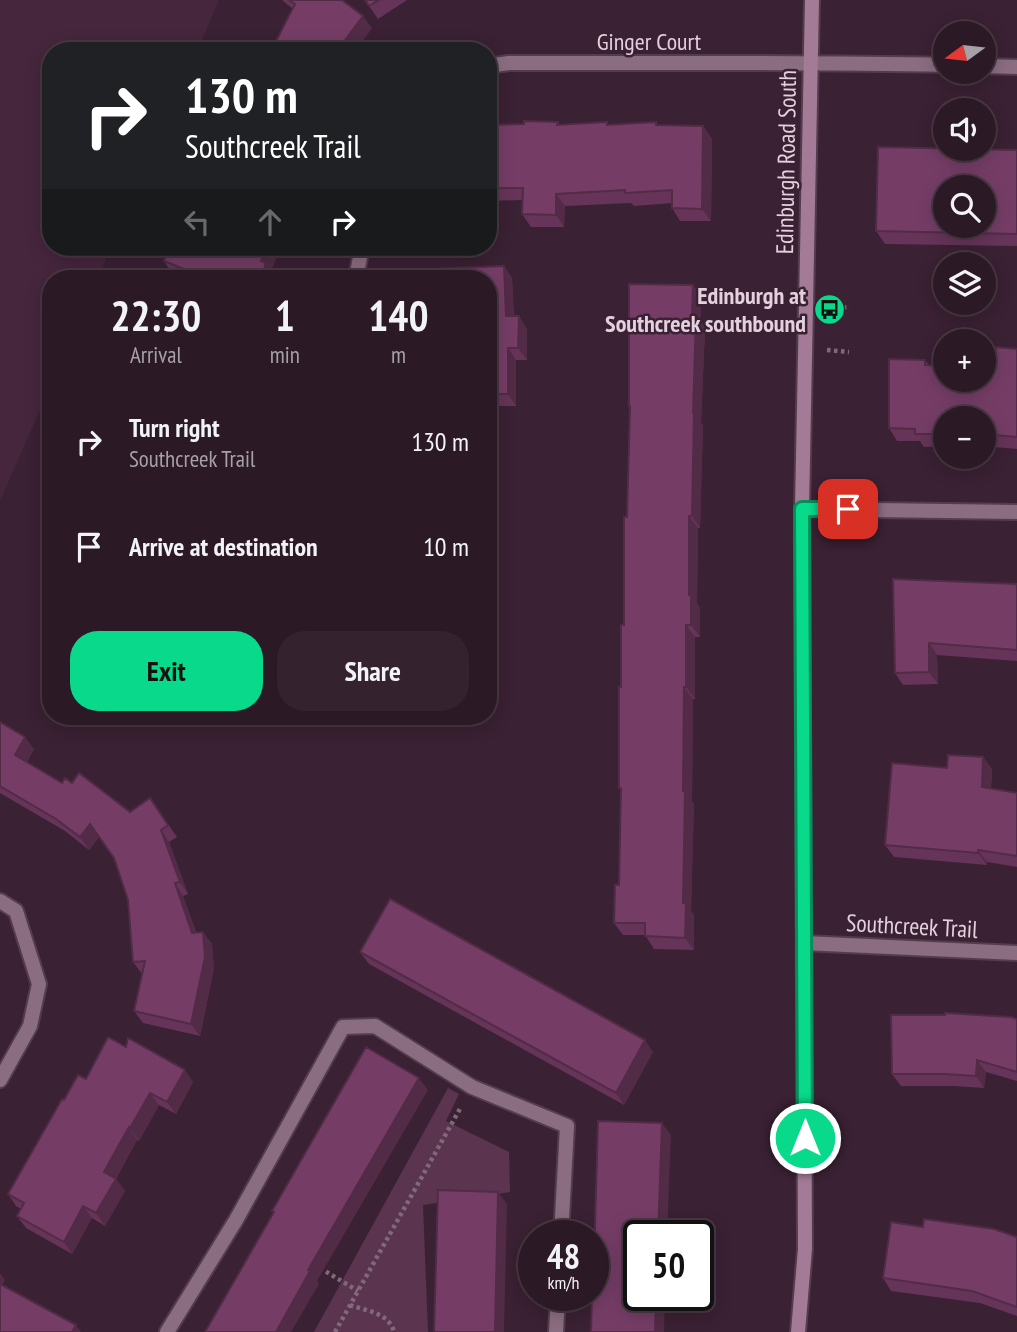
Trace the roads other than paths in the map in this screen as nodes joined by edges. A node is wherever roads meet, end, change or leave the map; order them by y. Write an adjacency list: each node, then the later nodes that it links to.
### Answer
1 (812, 0): 2 (main road, Edinburgh Road South)
2 (811, 62): 3 (street, Ginger Court); 4 (street, Ginger Court); 7 (main road, Edinburgh Road South)
3 (497, 65)
4 (933, 65)
5 (996, 66): 6 (street)
6 (1017, 66)
7 (802, 509): 8 (street); 10 (main road, Edinburgh Road South)
8 (1017, 512)
9 (0, 901): 12 (street)
10 (804, 943): 11 (street, Southcreek Trail); 17 (main road, Edinburgh Road South)
11 (1017, 953)
12 (0, 1080)
13 (562, 1220): 15 (street)
14 (557, 1311): 16 (street)
15 (167, 1332)
16 (556, 1332)
17 (798, 1332)

